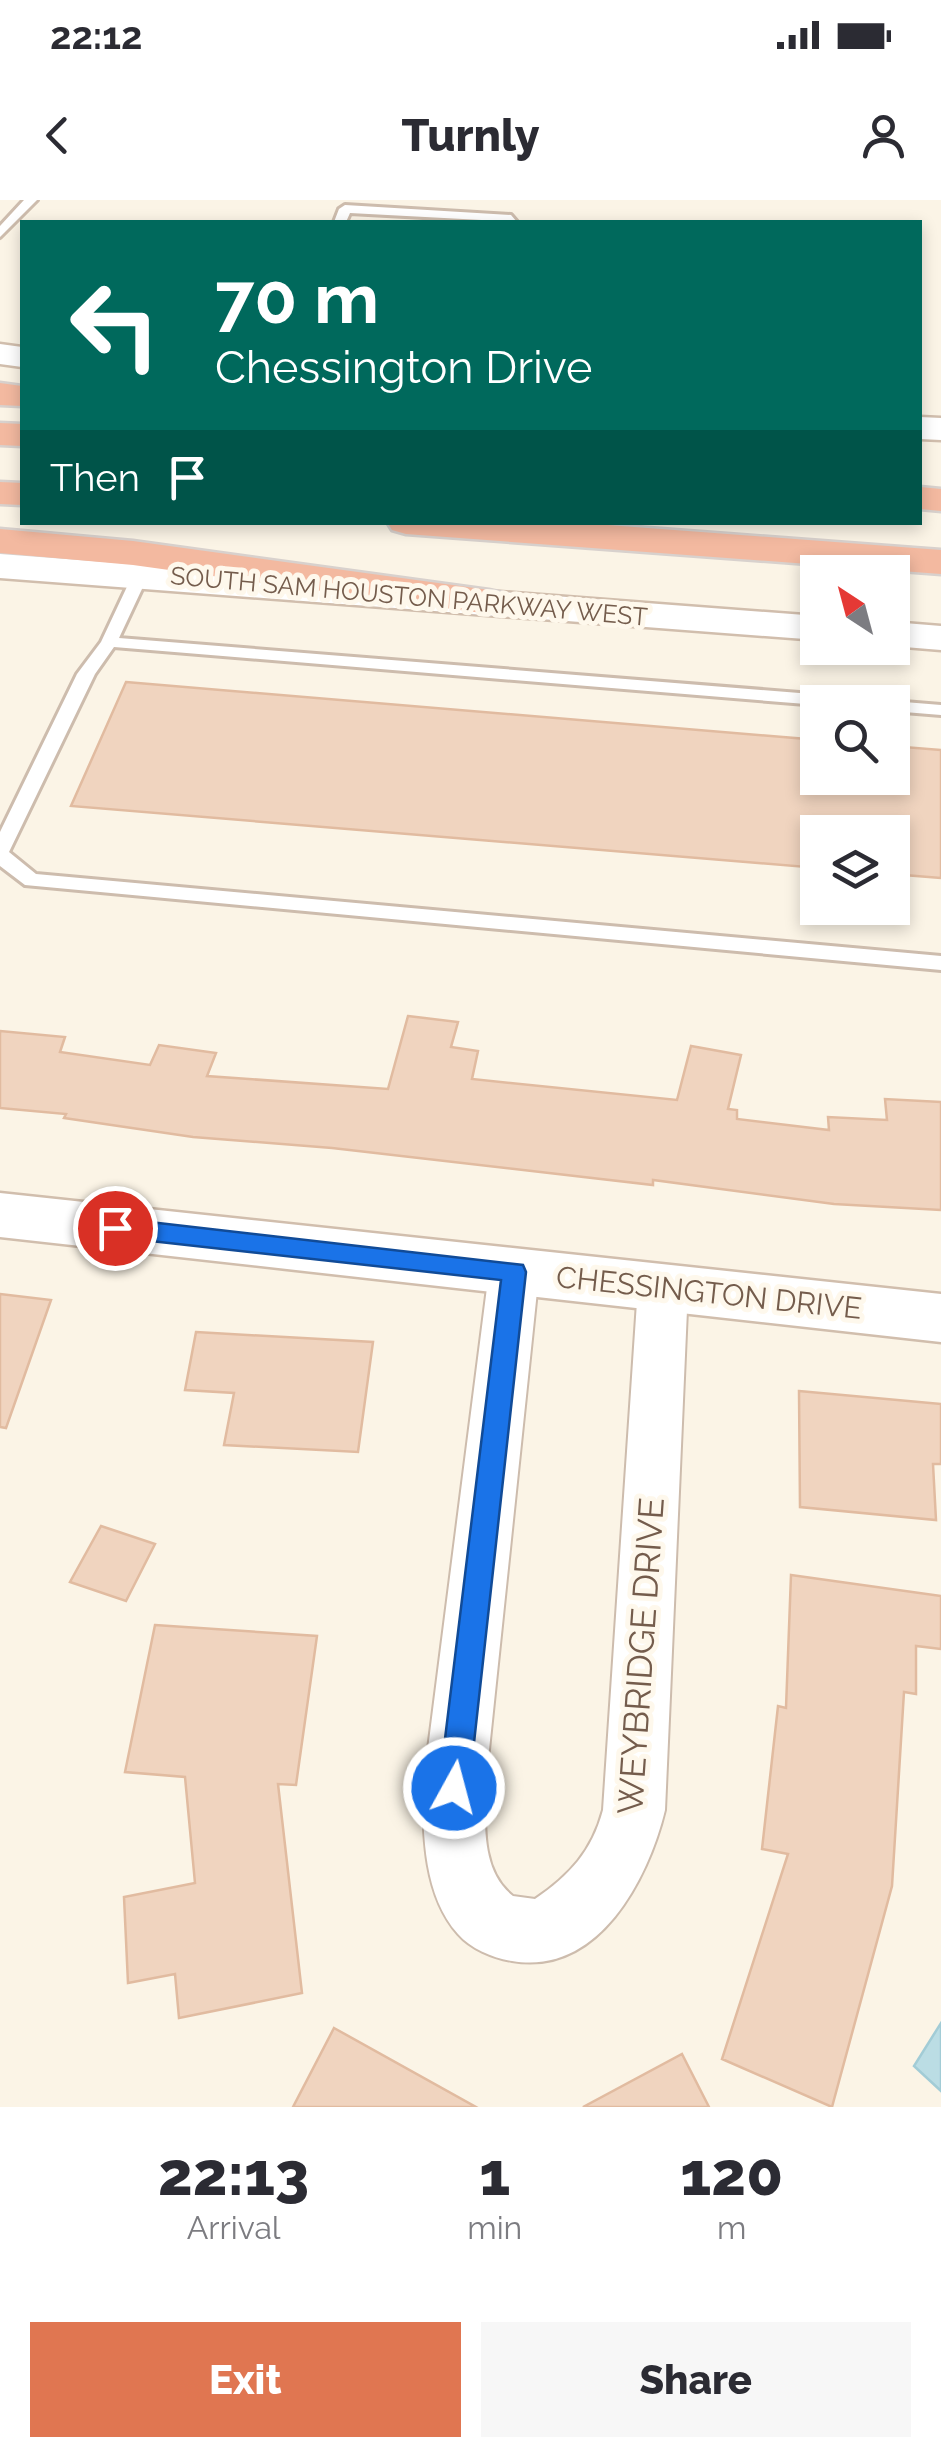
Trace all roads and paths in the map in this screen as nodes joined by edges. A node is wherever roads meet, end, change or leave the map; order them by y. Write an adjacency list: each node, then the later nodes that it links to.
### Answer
1 (31, 200): 4 (lane)
2 (341, 220): 3 (lane)
3 (511, 220)
4 (0, 234)
5 (446, 525): 7 (highway)
6 (0, 541): 10 (highway)
7 (941, 562)
8 (0, 566): 9 (main road, SOUTH SAM HOUSTON PARKWAY WEST)
9 (141, 574): 10 (main road, SOUTH SAM HOUSTON PARKWAY WEST); 14 (lane)
10 (489, 602): 11 (main road, SOUTH SAM HOUSTON PARKWAY WEST)
11 (800, 627)
12 (910, 635): 13 (main road)
13 (941, 638)
14 (109, 642): 15 (lane); 18 (lane)
15 (800, 698)
16 (910, 707): 17 (lane)
17 (941, 710)
18 (0, 853): 19 (lane)
19 (941, 963)
20 (0, 1215): 21 (main road, CHESSINGTON DRIVE)
21 (514, 1272): 22 (main road, CHESSINGTON DRIVE); 22 (street, WEYBRIDGE DRIVE)
22 (662, 1286): 23 (main road, CHESSINGTON DRIVE)
23 (941, 1318)

